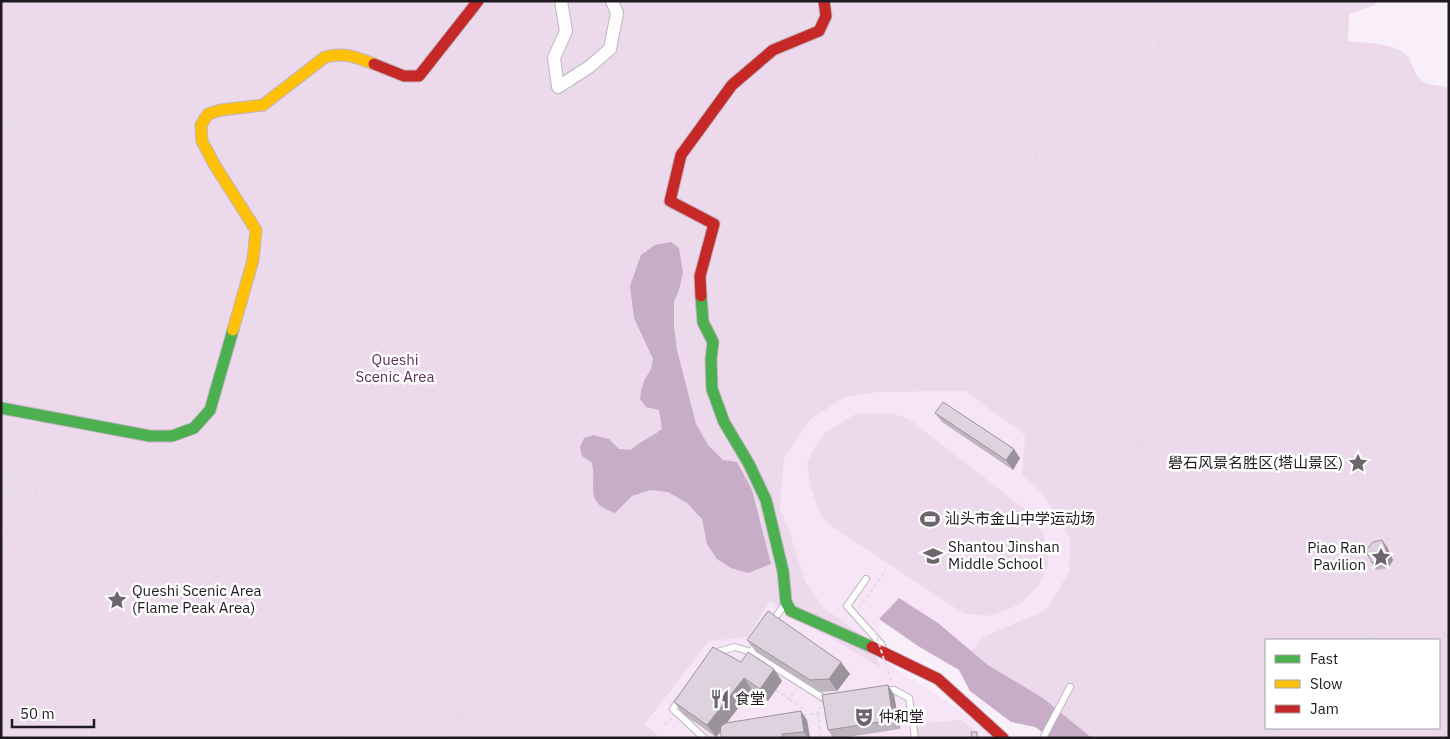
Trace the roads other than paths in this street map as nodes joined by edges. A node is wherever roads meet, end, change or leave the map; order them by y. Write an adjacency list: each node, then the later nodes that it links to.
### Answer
1 (478, 1): 5 (street)
2 (561, 1): 3 (street)
3 (612, 1)
4 (824, 2): 7 (street)
5 (1, 408)
6 (866, 579): 12 (lane)
7 (785, 598): 8 (lane); 12 (street)
8 (766, 631)
9 (761, 638): 10 (lane)
10 (751, 652): 11 (lane); 16 (lane)
11 (708, 659)
12 (900, 660): 19 (street)
13 (1070, 687): 20 (lane)
14 (874, 692): 18 (lane)
15 (683, 694): 17 (lane)
16 (835, 698)
17 (704, 738)
18 (915, 738)
19 (1002, 738)
20 (1043, 738)

